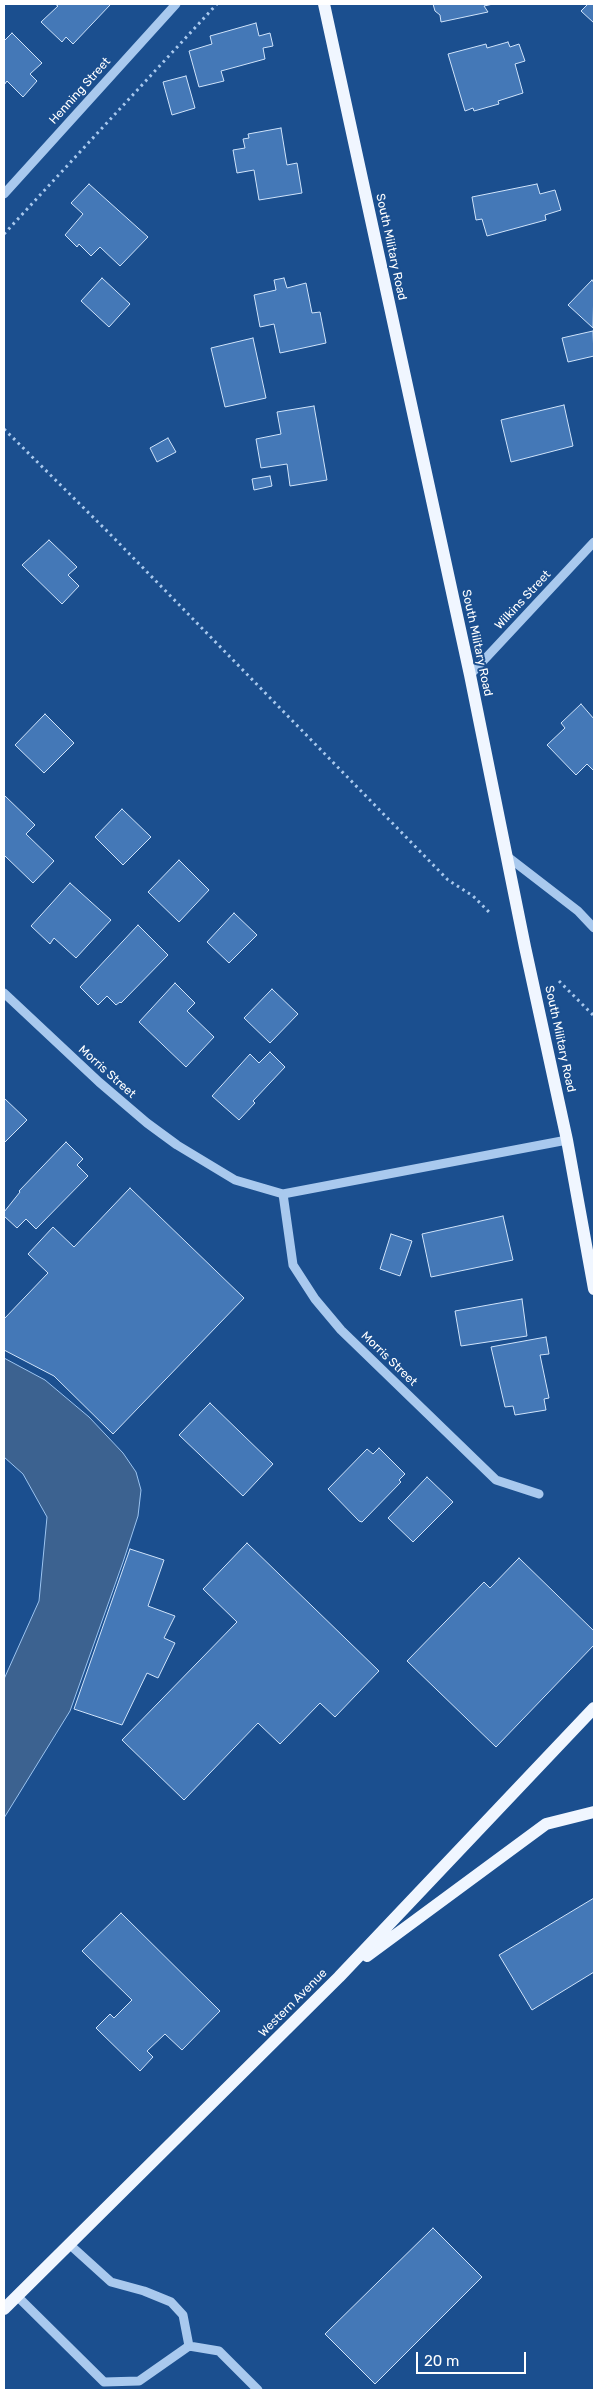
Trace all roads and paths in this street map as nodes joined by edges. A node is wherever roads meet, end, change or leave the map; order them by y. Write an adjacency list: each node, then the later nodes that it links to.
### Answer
1 (176, 4): 4 (street, Henning Street)
2 (217, 4): 5 (path)
3 (324, 4): 8 (main road, South Military Road)
4 (4, 194)
5 (4, 234)
6 (4, 429): 10 (path)
7 (594, 542): 8 (street, Wilkins Street)
8 (470, 675): 9 (main road, South Military Road)
9 (508, 857): 11 (street); 15 (main road, South Military Road)
10 (492, 915)
11 (594, 928)
12 (558, 980): 14 (path)
13 (4, 993): 16 (street, Morris Street)
14 (594, 1016)
15 (568, 1140): 16 (street, Morris Street); 17 (main road, South Military Road)
16 (283, 1194): 18 (street, Morris Street)
17 (594, 1289)
18 (539, 1494)
19 (594, 1708): 21 (main road, Western Avenue)
20 (594, 1812): 21 (main road)
21 (339, 1977): 22 (main road, Western Avenue)
22 (69, 2244): 23 (main road, Western Avenue); 25 (street)
23 (17, 2296): 24 (main road, Western Avenue); 25 (street)
24 (4, 2309)
25 (189, 2346): 26 (street)
26 (258, 2390)

